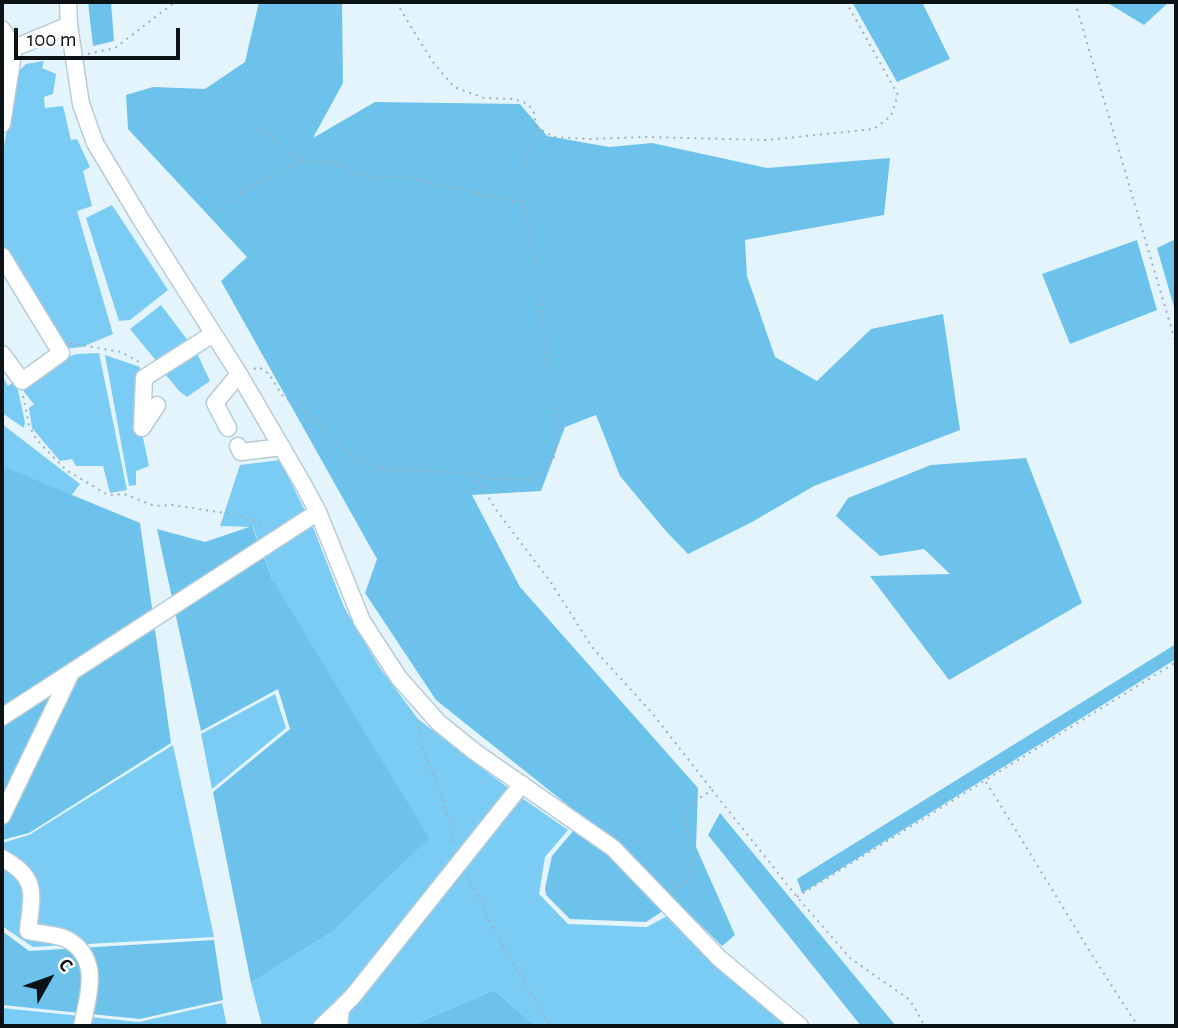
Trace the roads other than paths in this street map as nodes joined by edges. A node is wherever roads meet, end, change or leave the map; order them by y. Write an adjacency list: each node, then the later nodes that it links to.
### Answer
1 (68, 2): 2 (street)
2 (69, 25): 4 (street); 7 (street)
3 (2, 29): 4 (street)
4 (8, 51): 5 (street)
5 (2, 124)
6 (2, 257): 8 (street)
7 (214, 334): 9 (street); 10 (street)
8 (2, 354)
9 (239, 374): 11 (street); 13 (street)
10 (157, 405)
11 (228, 428)
12 (238, 446): 13 (street)
13 (282, 447): 14 (street)
14 (318, 512): 15 (street); 17 (street)
15 (71, 673): 16 (street); 18 (street)
16 (2, 717)
17 (522, 784): 20 (street); 24 (street)
18 (2, 813)
19 (2, 858): 21 (street)
20 (341, 1008): 22 (street); 23 (street)
21 (82, 1026)
22 (322, 1026)
23 (339, 1026)
24 (800, 1026)

